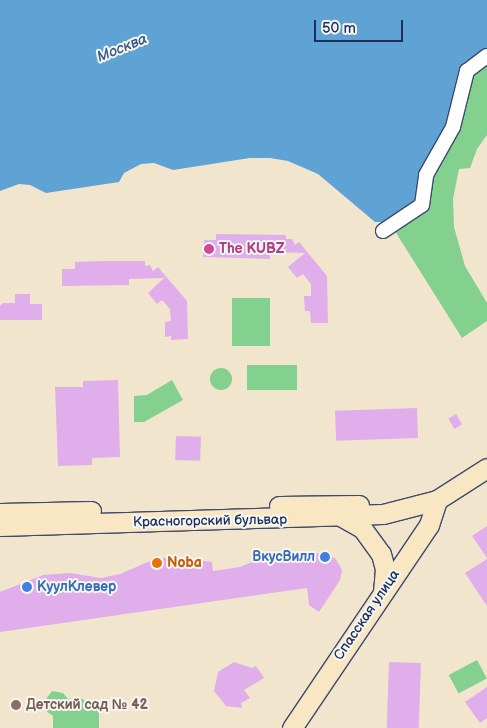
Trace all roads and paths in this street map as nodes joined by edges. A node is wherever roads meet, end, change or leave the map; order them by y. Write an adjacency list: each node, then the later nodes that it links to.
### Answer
1 (487, 56): 2 (street)
2 (383, 231)
3 (487, 468): 4 (main road, Красногорский бульвар)
4 (428, 503): 5 (main road, Красногорский бульвар); 6 (main road, Красногорский бульвар); 8 (main road, Спасская улица)
5 (0, 513)
6 (342, 517): 7 (main road, Красногорский бульвар); 8 (main road)
7 (0, 526)
8 (382, 593): 9 (main road, Спасская улица)
9 (292, 728)

